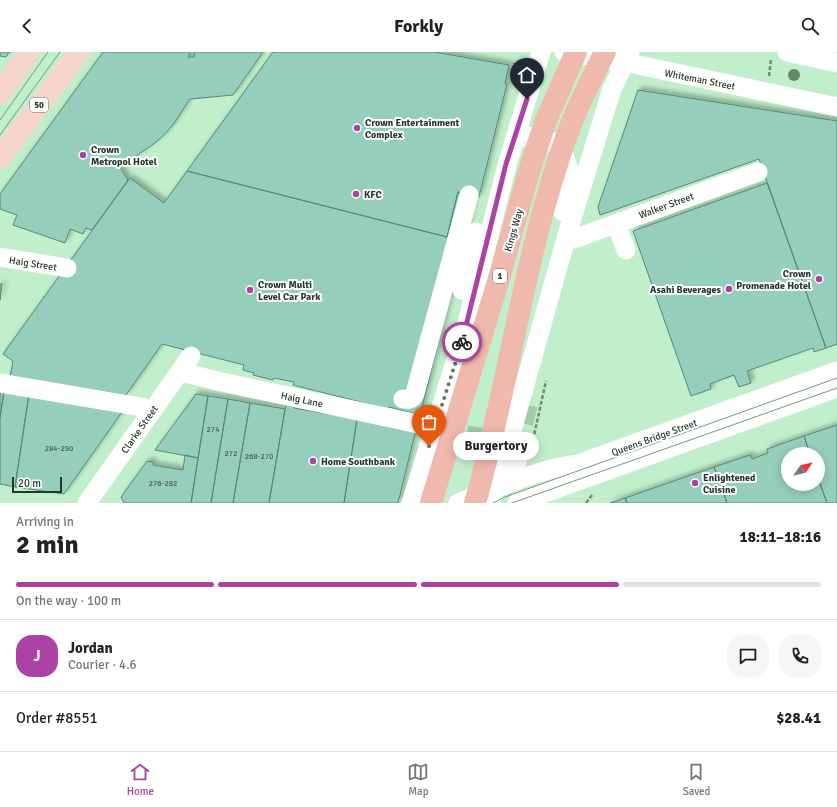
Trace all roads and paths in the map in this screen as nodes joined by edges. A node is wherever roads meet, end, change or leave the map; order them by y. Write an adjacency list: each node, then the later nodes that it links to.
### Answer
1 (29, 52): 10 (main road)
2 (79, 52): 12 (main road, 50)
3 (541, 52): 27 (street)
4 (564, 52): 8 (street, Whiteman Street)
5 (576, 52): 41 (highway, Kings Way / 1)
6 (605, 52): 38 (highway)
7 (787, 52): 9 (street)
8 (627, 57): 11 (street, Whiteman Street); 21 (street)
9 (837, 63)
10 (0, 94)
11 (837, 107)
12 (0, 158)
13 (758, 172): 16 (street, Walker Street)
14 (469, 195): 32 (street)
15 (451, 220): 17 (street)
16 (616, 224): 18 (street, Walker Street); 19 (street)
17 (478, 226): 21 (street); 27 (street)
18 (574, 239)
19 (626, 250)
20 (0, 257): 22 (street, Haig Street)
21 (558, 267): 42 (street)
22 (67, 268)
23 (191, 356): 25 (street, Clarke Street)
24 (837, 371): 36 (street, Queens Bridge Street)
25 (181, 372): 33 (street, Clarke Street); 34 (street, Haig Lane)
26 (548, 374): 35 (path)
27 (452, 375): 40 (street)
28 (837, 378): 38 (street, Queens Bridge Street)
29 (0, 383): 33 (street)
30 (837, 388): 43 (street, Queens Bridge Street)
31 (837, 396): 44 (street)
32 (403, 399)
33 (152, 412): 39 (street, Clarke Street)
34 (423, 425)
35 (532, 442)
36 (540, 473): 37 (street, Queens Bridge Street); 37 (street)
37 (512, 483): 38 (street, Queens Bridge Street)
38 (468, 502)
39 (87, 503)
40 (410, 503)
41 (431, 503)
42 (490, 503)
43 (517, 503)
44 (545, 503)

